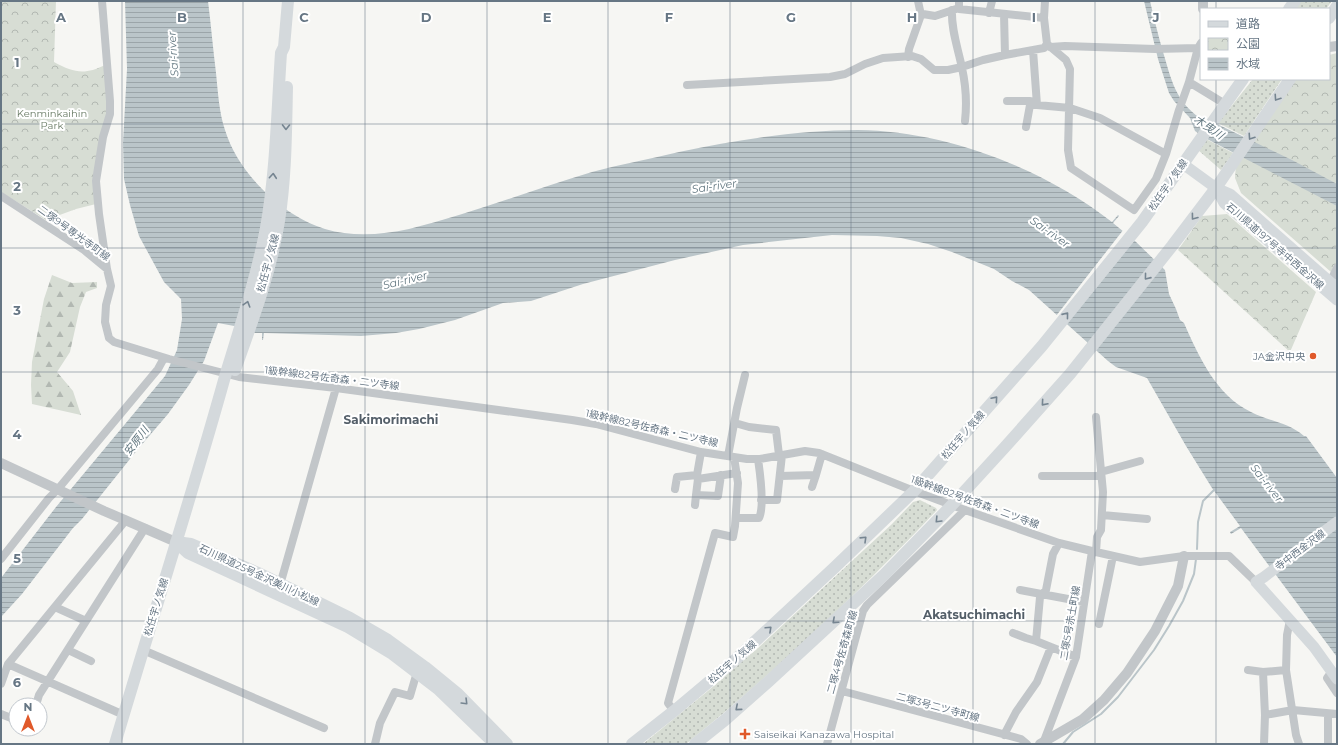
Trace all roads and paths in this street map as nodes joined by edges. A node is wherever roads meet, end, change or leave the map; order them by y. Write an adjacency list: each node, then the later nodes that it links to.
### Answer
1 (102, 1): 34 (street)
2 (288, 1): 38 (main road, 松任宇ノ気線)
3 (918, 1): 10 (street)
4 (992, 1): 8 (street)
5 (1045, 1): 12 (street)
6 (957, 6): 8 (street); 10 (street); 18 (street)
7 (1337, 6): 11 (main road)
8 (990, 13): 9 (street)
9 (1004, 14): 12 (street); 16 (street)
10 (921, 15): 17 (street)
11 (1330, 16)
12 (1044, 18): 13 (street)
13 (1048, 45): 14 (street); 15 (street); 26 (street)
14 (1199, 45): 21 (street)
15 (1033, 50): 16 (street); 25 (street)
16 (1005, 55): 18 (street)
17 (908, 57): 18 (street); 22 (street)
18 (962, 67): 27 (street)
19 (1242, 80): 24 (main road, 松任宇ノ気線)
20 (1289, 80): 31 (main road, one-way to 31)
21 (1189, 82): 24 (street); 29 (street)
22 (687, 85)
23 (1007, 101): 25 (street)
24 (1226, 104): 30 (main road, 松任宇ノ気線)
25 (1034, 105): 26 (street); 28 (street)
26 (1070, 108): 29 (street); 29 (street)
27 (965, 121)
28 (1026, 127)
29 (1166, 154)
30 (1183, 164): 31 (main road, 石川県道197号寺中西金沢線); 60 (main road, 松任宇ノ気線, one-way to 30)
31 (1216, 188): 35 (main road, 石川県道197号寺中西金沢線); 36 (main road, 石川県道197号寺中西金沢線); 64 (main road, one-way to 64)
32 (1, 196): 34 (street, 二塚9号専光寺町線)
33 (1337, 268): 35 (street)
34 (107, 269): 37 (street, 二塚9号専光寺町線)
35 (1333, 285)
36 (1337, 300)
37 (166, 359): 38 (street, 二塚9号専光寺町線); 59 (street)
38 (230, 374): 40 (street, 1級幹線82号佐奇森・二ツ寺線); 72 (main road, 松任宇ノ気線)
39 (745, 375): 42 (street)
40 (336, 388): 43 (street, 1級幹線82号佐奇森・二ツ寺線); 79 (street)
41 (1096, 417): 51 (street, 二塚5号赤土町線)
42 (735, 423): 45 (street); 46 (street)
43 (701, 452): 46 (street, 1級幹線82号佐奇森・二ツ寺線); 56 (street)
44 (822, 454): 45 (street, 1級幹線82号佐奇森・二ツ寺線); 52 (street); 60 (street, 1級幹線82号佐奇森・二ツ寺線)
45 (780, 455): 47 (street, 1級幹線82号佐奇森・二ツ寺線); 54 (street)
46 (731, 456): 47 (street, 1級幹線82号佐奇森・二ツ寺線); 50 (street)
47 (758, 459): 62 (street)
48 (1140, 461): 51 (street)
49 (1, 463): 59 (street)
50 (737, 473): 53 (street); 67 (street)
51 (1101, 474): 55 (street); 66 (street, 二塚5号赤土町線)
52 (816, 475): 54 (street); 57 (street)
53 (721, 476): 56 (street); 61 (street)
54 (780, 476): 62 (street)
55 (1042, 476)
56 (698, 477): 58 (street); 61 (street)
57 (812, 487)
58 (675, 489)
59 (60, 490): 69 (street); 77 (street)
60 (914, 491): 64 (street, 1級幹線82号佐奇森・二ツ寺線); 108 (main road, 松任宇ノ気線, one-way to 60)
61 (696, 495): 63 (street)
62 (761, 500): 67 (street)
63 (694, 505)
64 (952, 505): 65 (street, 1級幹線82号佐奇森・二ツ寺線); 82 (main road, one-way to 82)
65 (965, 510): 73 (street, 1級幹線82号佐奇森・二ツ寺線); 85 (street, 二塚4号佐奇森町線)
66 (1102, 515): 68 (street); 74 (street, 二塚5号赤土町線)
67 (736, 518): 108 (street)
68 (1147, 519)
69 (126, 520): 71 (street); 84 (street)
70 (1337, 522): 78 (main road, 寺中西金沢線)
71 (145, 528): 72 (street); 87 (street)
72 (176, 542): 79 (main road, 石川県道25号金沢美川小松線); 93 (main road, 松任宇ノ気線); 99 (main road, 石川県道25号金沢美川小松線)
73 (1059, 542): 74 (street, 1級幹線82号佐奇森・二ツ寺線); 81 (street)
74 (1094, 551): 75 (street, 1級幹線82号佐奇森・二ツ寺線); 83 (street, 二塚5号赤土町線)
75 (1113, 556): 76 (street, 1級幹線82号佐奇森・二ツ寺線); 88 (street)
76 (1184, 556): 78 (street, 1級幹線82号佐奇森・二ツ寺線); 115 (street)
77 (1, 559)
78 (1260, 580): 86 (main road)
79 (280, 585): 119 (main road, 石川県道25号金沢美川小松線, one-way to 119)
80 (1020, 590): 81 (street)
81 (1043, 594): 83 (street); 90 (street)
82 (859, 598): 85 (street); 121 (main road, one-way to 121)
83 (1084, 602): 94 (street, 二塚5号赤土町線)
84 (55, 607): 87 (street); 96 (street)
85 (864, 611): 104 (street, 二塚4号佐奇森町線)
86 (1290, 620): 98 (street); 101 (main road)
87 (86, 621): 92 (street)
88 (1099, 624)
89 (1013, 633): 90 (street)
90 (1036, 641): 91 (street)
91 (1051, 647): 94 (street); 114 (street)
92 (68, 650): 95 (street); 102 (street)
93 (143, 650): 111 (main road, 松任宇ノ気線); 113 (street)
94 (1076, 657): 115 (street, 二塚5号赤土町線)
95 (91, 661)
96 (8, 664): 102 (street); 103 (street)
97 (1248, 670): 100 (street)
98 (1286, 670): 100 (street); 107 (street)
99 (417, 672): 117 (street); 118 (main road, 石川県道25号金沢美川小松線)
100 (1263, 672): 112 (street)
101 (1334, 675): 105 (street)
102 (47, 681): 106 (street); 111 (street)
103 (1, 684)
104 (842, 691): 114 (street, 二塚3号二ツ寺町線); 122 (street, 二塚4号佐奇森町線)
105 (1337, 693)
106 (38, 697)
107 (1292, 710): 109 (street); 112 (street); 125 (street)
108 (674, 711): 120 (main road, 松任宇ノ気線)
109 (1328, 714): 110 (street); 126 (street)
110 (1337, 714)
111 (124, 715): 116 (main road, 松任宇ノ気線)
112 (1265, 715): 124 (street)
113 (324, 728)
114 (1004, 735): 123 (street, 二塚3号二ツ寺町線)
115 (1042, 743)
116 (115, 744)
117 (375, 744)
118 (495, 744)
119 (507, 744)
120 (632, 744)
121 (695, 744)
122 (827, 744)
123 (1027, 744)
124 (1264, 744)
125 (1299, 744)
126 (1328, 744)

